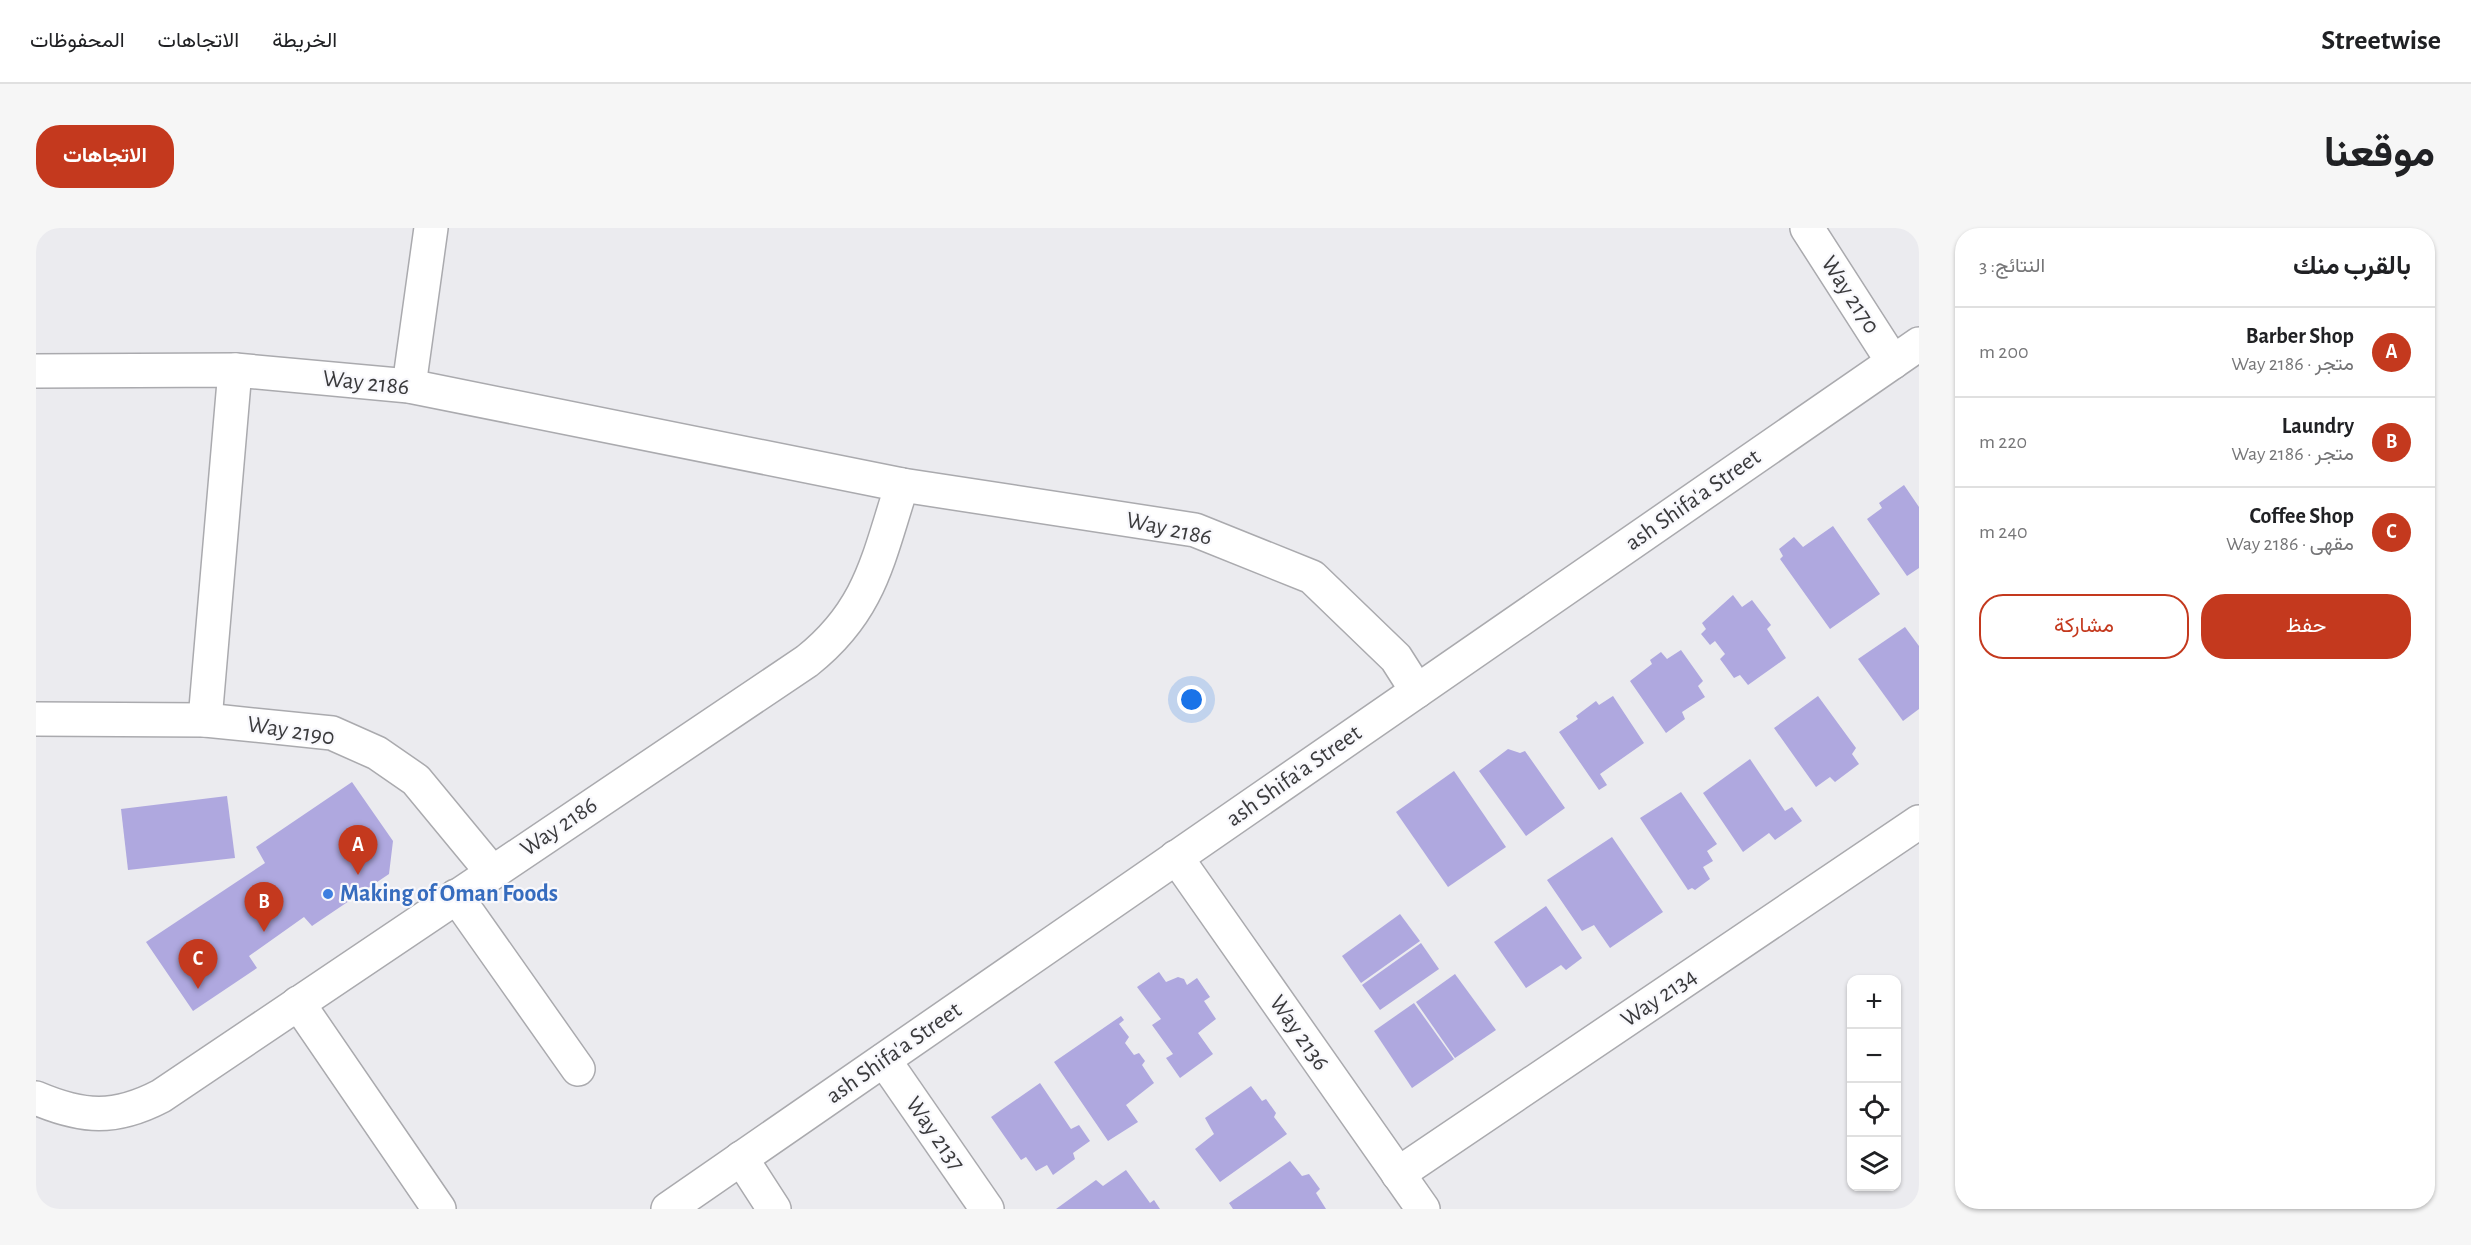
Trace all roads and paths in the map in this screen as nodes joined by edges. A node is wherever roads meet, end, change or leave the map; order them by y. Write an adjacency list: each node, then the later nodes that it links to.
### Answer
1 (431, 228): 6 (street)
2 (1807, 228): 3 (street, Way 2170)
3 (1906, 353): 8 (street, ash Shifa'a Street)
4 (36, 370): 5 (street, Way 2186)
5 (235, 370): 6 (street, Way 2186); 10 (street)
6 (409, 386): 7 (street, Way 2186)
7 (902, 485): 8 (street, Way 2186); 13 (street, Way 2186)
8 (1417, 691): 12 (street, ash Shifa'a Street)
9 (36, 719): 10 (street, Way 2190)
10 (205, 720): 13 (street, Way 2190)
11 (1919, 822): 20 (street, Way 2134)
12 (1176, 857): 16 (street, ash Shifa'a Street); 20 (street, Way 2136)
13 (492, 872): 14 (street, Way 2186)
14 (456, 896): 15 (street, Way 2186); 17 (street)
15 (298, 1003): 18 (street, Way 2186); 21 (street)
16 (884, 1060): 19 (street, ash Shifa'a Street); 24 (street, Way 2137)
17 (578, 1069)
18 (36, 1098)
19 (741, 1158): 22 (street, ash Shifa'a Street); 23 (street)
20 (1398, 1174): 25 (street, Way 2136)
21 (439, 1209)
22 (668, 1209)
23 (774, 1209)
24 (987, 1209)
25 (1423, 1209)

